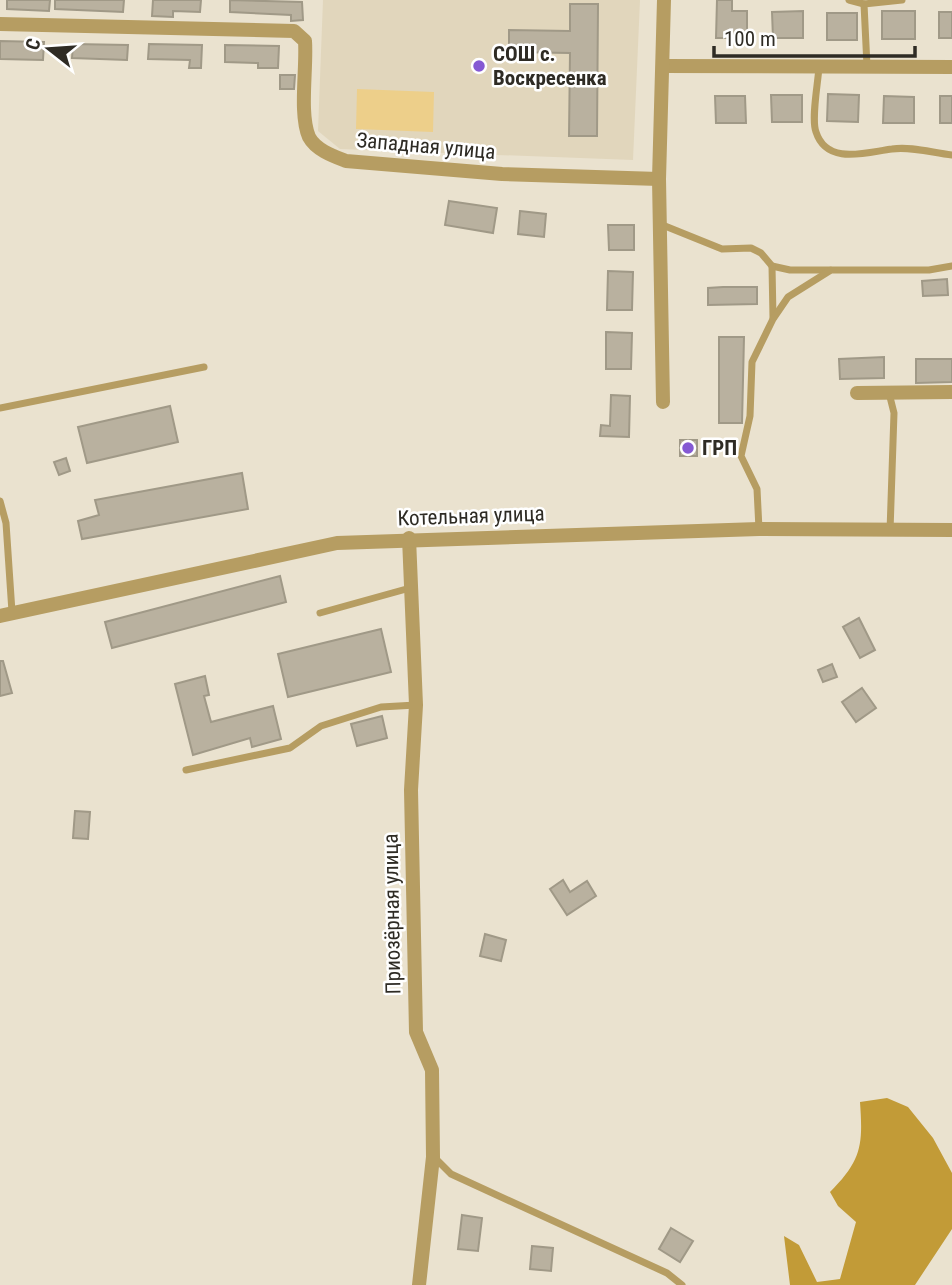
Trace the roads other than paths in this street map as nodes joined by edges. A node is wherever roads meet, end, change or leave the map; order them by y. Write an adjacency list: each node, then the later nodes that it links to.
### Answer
1 (664, 0): 6 (street)
2 (849, 0): 4 (lane)
3 (902, 0): 4 (lane)
4 (864, 4): 8 (lane)
5 (0, 24): 11 (street, Западная улица)
6 (663, 66): 7 (street); 11 (street)
7 (819, 66): 8 (street); 10 (lane)
8 (867, 67): 9 (street)
9 (952, 67)
10 (952, 155)
11 (659, 179): 12 (street)
12 (660, 224): 13 (lane); 21 (street)
13 (772, 266): 15 (lane); 16 (lane)
14 (952, 266): 15 (lane)
15 (831, 270): 16 (lane)
16 (773, 319): 24 (lane)
17 (204, 367): 22 (lane)
18 (952, 392): 20 (street)
19 (857, 393): 20 (street)
20 (889, 393): 26 (lane)
21 (663, 402)
22 (0, 408)
23 (0, 501): 30 (lane)
24 (759, 529): 26 (street, Котельная улица); 27 (street, Котельная улица)
25 (952, 530): 26 (street, Котельная улица)
26 (890, 531)
27 (409, 538): 28 (street, Приозёрная улица); 30 (street, Котельная улица)
28 (410, 588): 29 (lane); 31 (street, Приозёрная улица)
29 (320, 613)
30 (6, 614)
31 (415, 705): 32 (lane); 33 (street, Приозёрная улица)
32 (186, 770)
33 (433, 1157): 34 (street, Приозёрная улица); 35 (lane)
34 (419, 1285)
35 (681, 1285)

